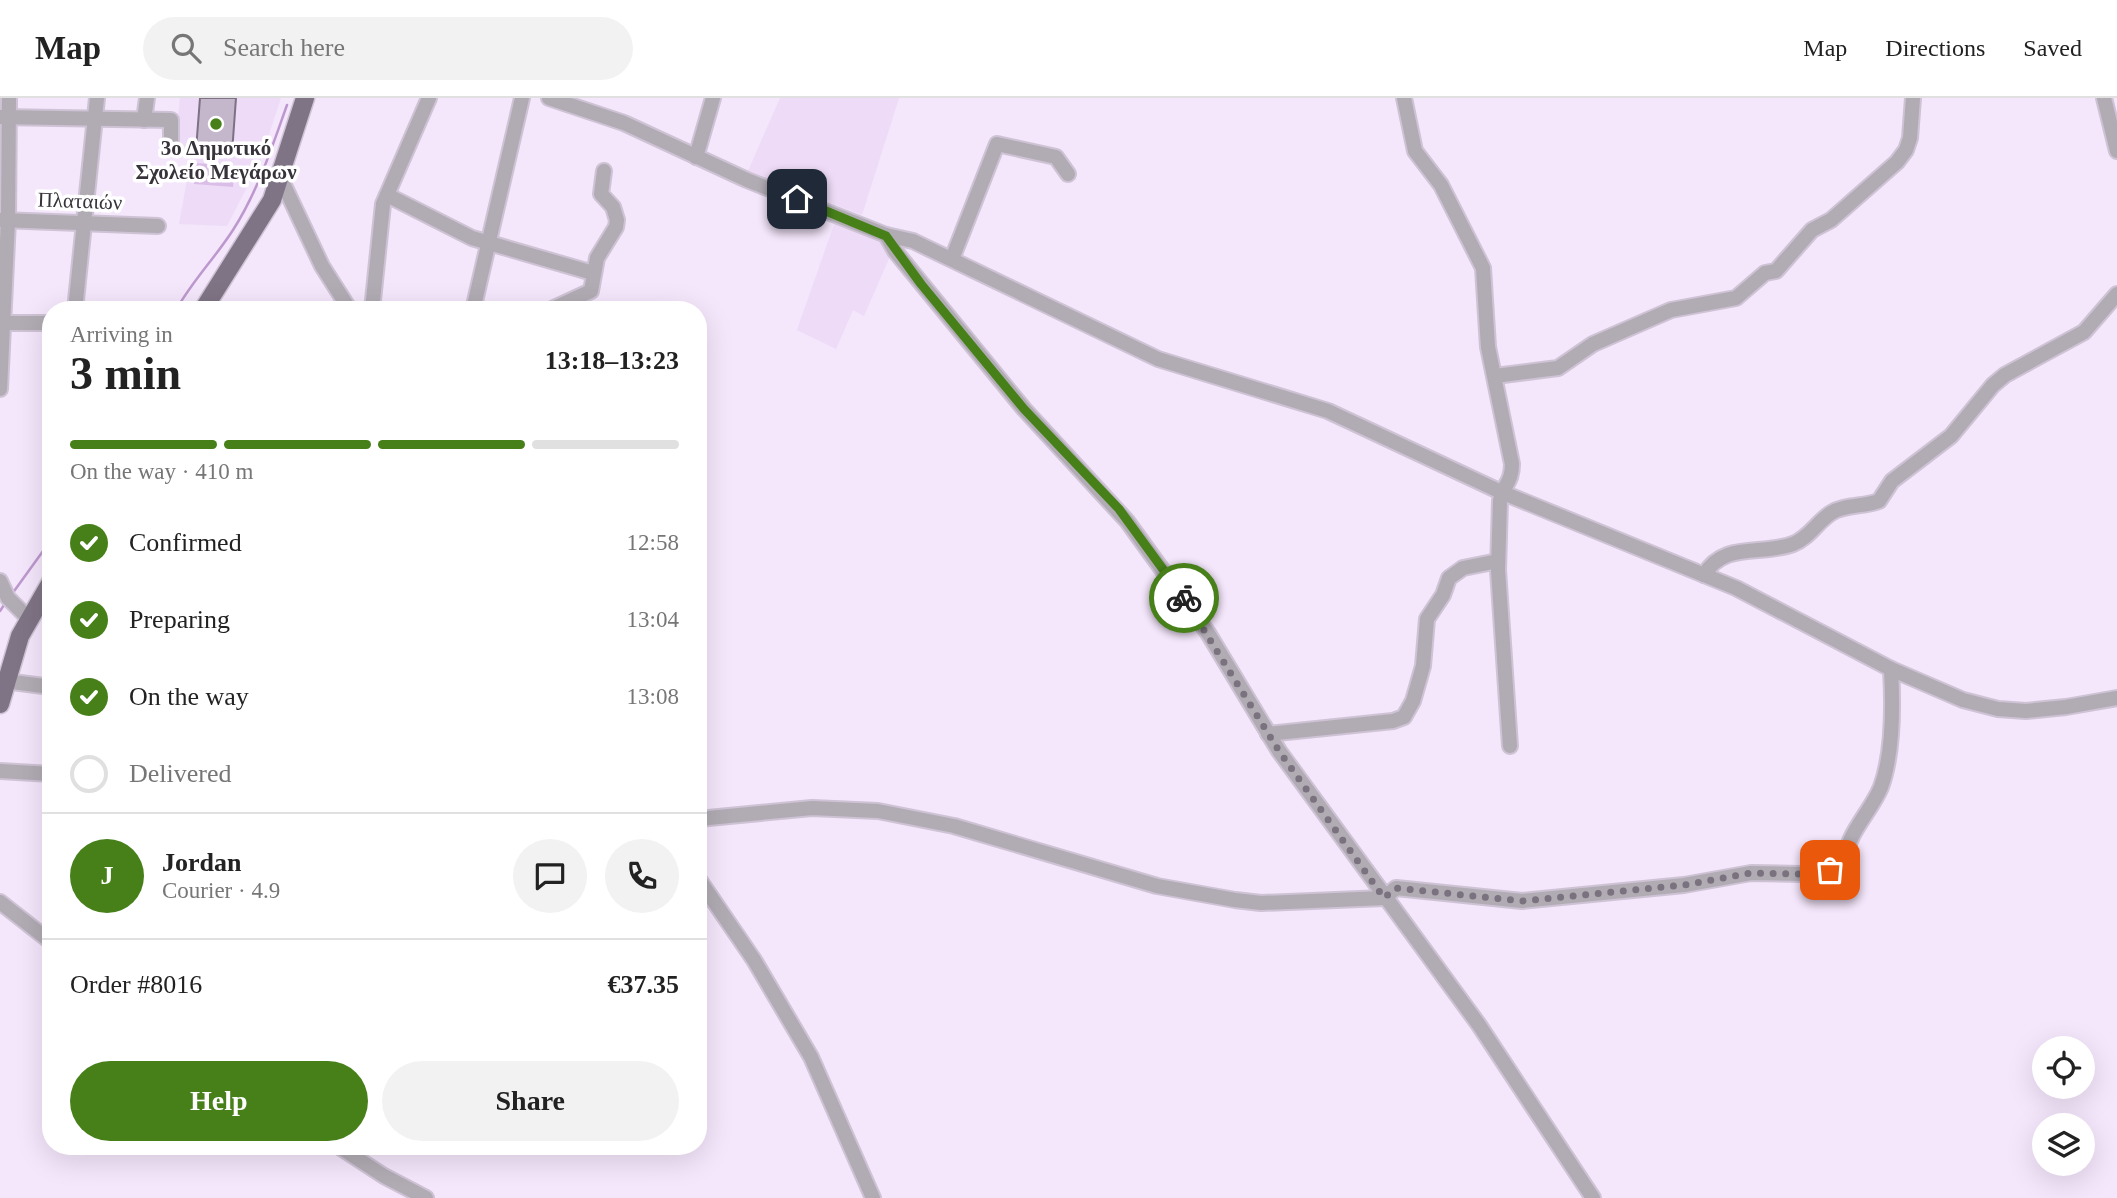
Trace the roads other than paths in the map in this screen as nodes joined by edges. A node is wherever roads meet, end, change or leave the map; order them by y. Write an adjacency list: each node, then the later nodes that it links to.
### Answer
1 (9, 98): 12 (street)
2 (97, 98): 13 (street)
3 (147, 98): 14 (street)
4 (429, 98): 21 (street)
5 (522, 98): 26 (street)
6 (549, 98): 17 (street)
7 (713, 98): 17 (street)
8 (1404, 98): 38 (street)
9 (1913, 98): 38 (street)
10 (2104, 98): 16 (street)
11 (303, 99): 20 (main road)
12 (5, 117): 13 (street); 22 (street)
13 (95, 119): 14 (street); 23 (street)
14 (144, 120): 15 (street)
15 (171, 140)
16 (2117, 151)
17 (696, 157): 25 (street)
18 (604, 171): 28 (street)
19 (1068, 174): 27 (street)
20 (281, 179): 31 (main road); 32 (street)
21 (387, 195): 26 (street); 33 (street)
22 (4, 220): 23 (street, Πλαταιών); 36 (street)
23 (84, 223): 24 (street, Πλαταιών); 30 (street)
24 (158, 226)
25 (886, 236): 27 (street); 51 (street)
26 (489, 243): 28 (street); 34 (street)
27 (952, 260): 40 (street)
28 (593, 273): 35 (street)
29 (2117, 295): 42 (street)
30 (76, 301)
31 (209, 301)
32 (344, 301)
33 (373, 301)
34 (475, 301)
35 (572, 301)
36 (1, 323): 37 (street); 39 (street)
37 (42, 323)
38 (1495, 376): 40 (street)
39 (0, 389)
40 (1502, 492): 41 (street); 42 (street)
41 (1498, 561): 51 (street); 52 (street)
42 (1704, 575): 46 (street)
43 (0, 581): 45 (street)
44 (42, 597): 45 (main road)
45 (29, 618): 47 (main road)
46 (1891, 669): 49 (street); 56 (street)
47 (5, 681): 48 (street); 50 (main road)
48 (42, 686)
49 (2117, 698)
50 (0, 704)
51 (1268, 734): 56 (street)
52 (1510, 746)
53 (0, 771): 54 (street)
54 (42, 773)
55 (707, 818): 56 (street)
56 (1384, 898): 63 (street)
57 (0, 902): 59 (street)
58 (707, 905): 62 (street)
59 (42, 935)
60 (352, 1155): 61 (street)
61 (426, 1198)
62 (873, 1198)
63 (1593, 1198)

